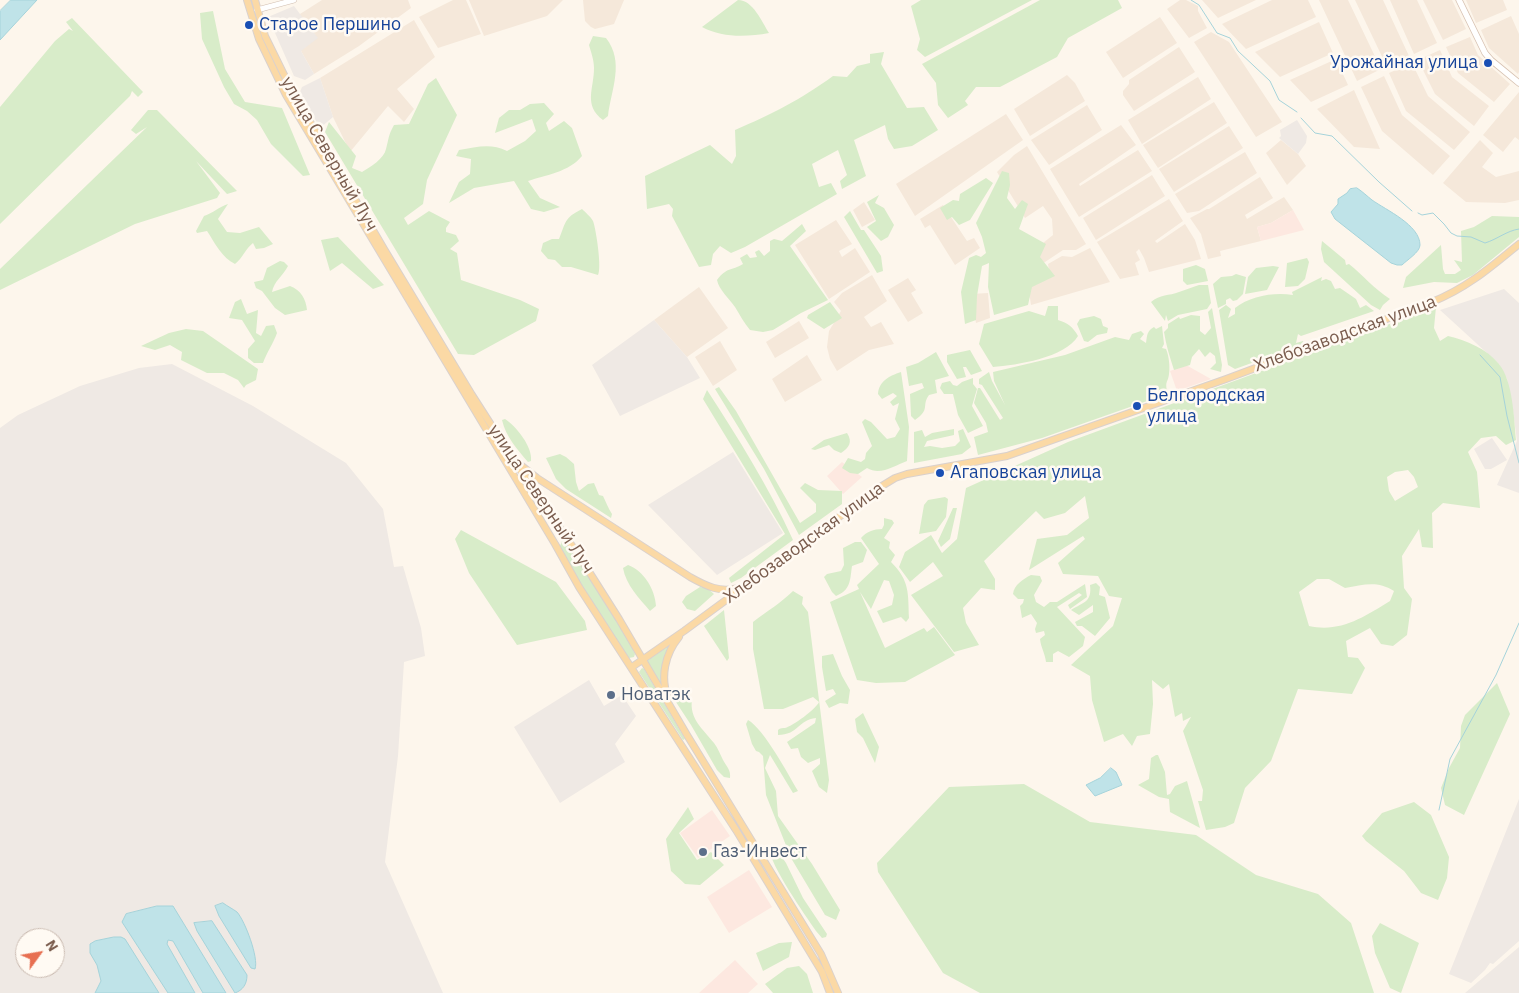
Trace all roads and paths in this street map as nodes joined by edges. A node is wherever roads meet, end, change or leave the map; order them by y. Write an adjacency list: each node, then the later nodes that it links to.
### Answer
1 (247, 0): 10 (main road, улица Северный Луч)
2 (255, 0): 5 (main road, улица Северный Луч)
3 (294, 0): 5 (street)
4 (1458, 0): 6 (main road)
5 (257, 10): 8 (main road, улица Северный Луч)
6 (1519, 83)
7 (1519, 244): 11 (main road, Хлебозаводская улица)
8 (513, 459): 9 (main road, улица Северный Луч); 11 (main road)
9 (566, 537): 10 (main road); 13 (main road, улица Северный Луч)
10 (554, 544): 14 (main road, улица Северный Луч)
11 (742, 587): 12 (main road, Хлебозаводская улица)
12 (684, 631): 13 (main road, Хлебозаводская улица); 15 (main road)
13 (642, 660): 14 (main road, Хлебозаводская улица); 15 (main road, улица Северный Луч)
14 (632, 667): 17 (main road, улица Северный Луч)
15 (670, 706): 16 (main road, улица Северный Луч)
16 (687, 736): 17 (main road); 19 (main road, улица Северный Луч)
17 (678, 740): 18 (main road, улица Северный Луч)
18 (830, 993)
19 (838, 993)

